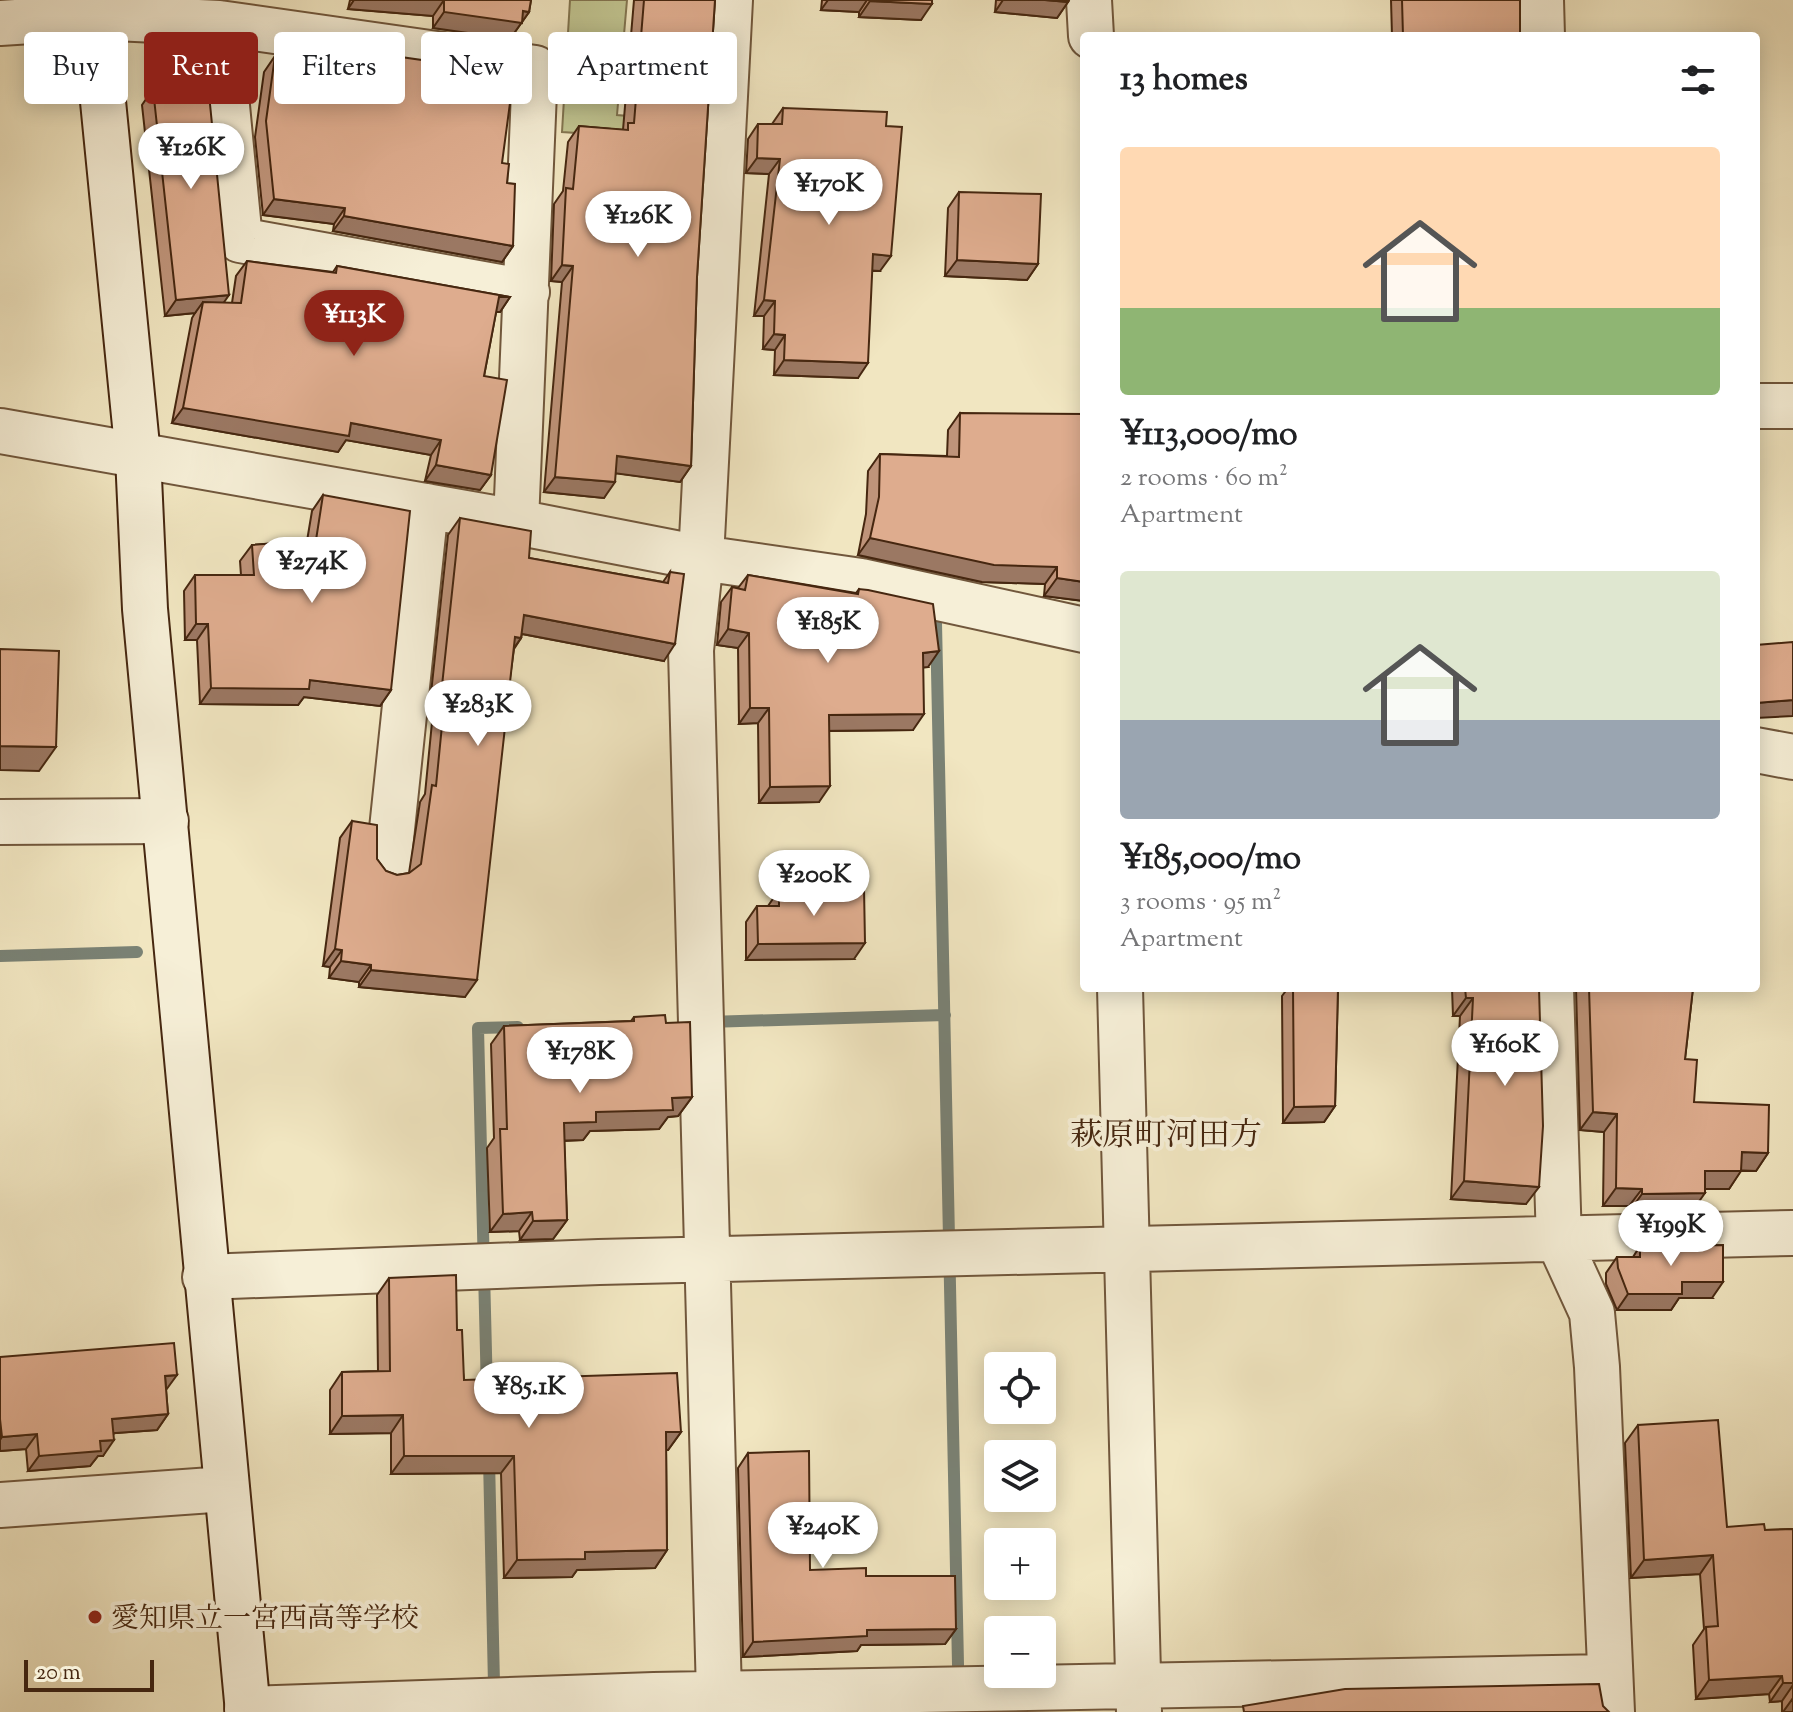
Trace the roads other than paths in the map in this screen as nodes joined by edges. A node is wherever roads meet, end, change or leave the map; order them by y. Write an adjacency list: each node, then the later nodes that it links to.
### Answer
1 (730, 0): 16 (street)
2 (1089, 0): 7 (street)
3 (1541, 0): 8 (street)
4 (94, 8): 5 (street); 6 (street); 13 (street)
5 (0, 23)
6 (219, 23): 9 (street); 9 (street)
7 (1091, 32)
8 (1542, 32)
9 (527, 292): 15 (street)
10 (1760, 406): 11 (street)
11 (1793, 406)
12 (0, 431): 13 (street)
13 (138, 456): 14 (street); 20 (street)
14 (426, 506): 15 (street); 22 (street)
15 (516, 522): 16 (street)
16 (701, 558): 17 (street); 28 (street)
17 (1080, 629)
18 (1760, 751): 19 (street)
19 (1793, 757)
20 (166, 821): 21 (street); 29 (street)
21 (0, 822)
22 (388, 867)
23 (1120, 992): 27 (street)
24 (1551, 992): 26 (street)
25 (1793, 1233): 26 (street)
26 (1559, 1241): 27 (street); 33 (street)
27 (1127, 1250): 28 (street); 34 (street)
28 (706, 1260): 29 (street); 32 (street)
29 (205, 1277): 30 (street)
30 (226, 1489): 31 (street); 36 (street)
31 (0, 1505)
32 (719, 1694): 34 (street); 35 (street)
33 (1611, 1694): 34 (street)
34 (1139, 1699)
35 (654, 1704): 36 (street)
36 (248, 1710)

